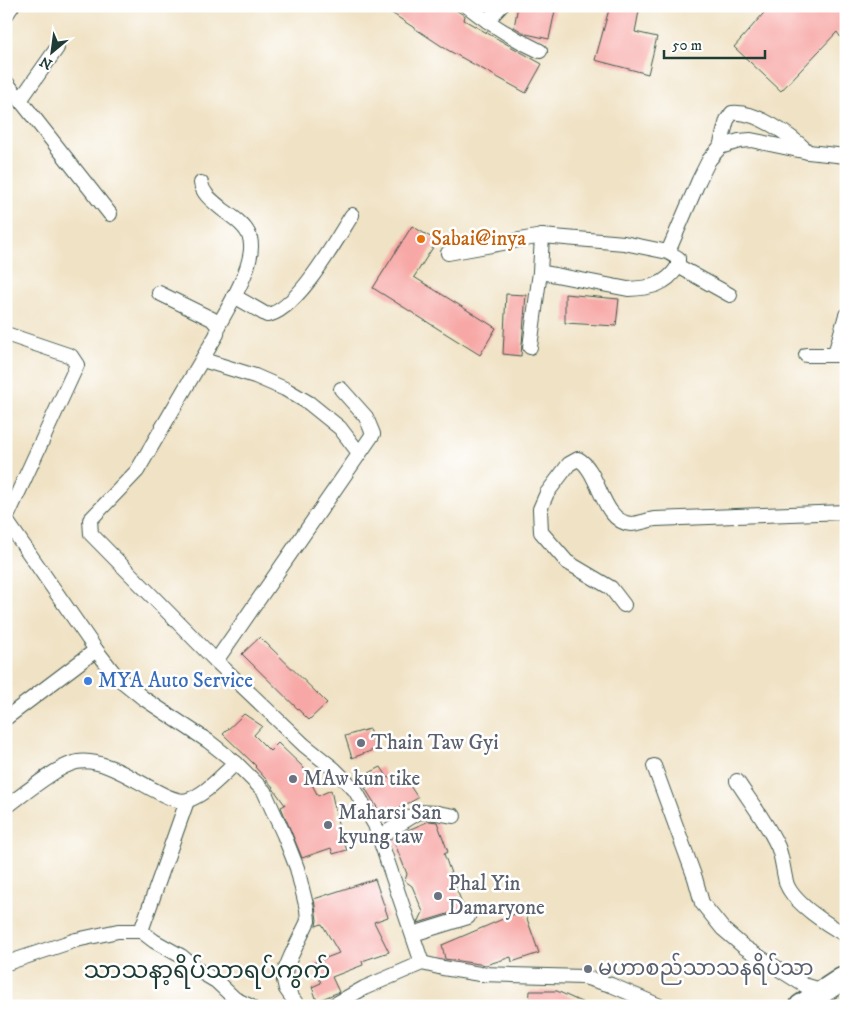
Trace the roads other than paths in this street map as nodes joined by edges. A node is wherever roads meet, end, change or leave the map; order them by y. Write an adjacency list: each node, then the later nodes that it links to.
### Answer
1 (12, 6): 4 (street)
2 (467, 6): 5 (street)
3 (501, 6): 5 (street)
4 (6, 15)
5 (487, 21): 7 (street)
6 (57, 48): 9 (street)
7 (540, 51)
8 (6, 82): 9 (street)
9 (21, 99): 14 (street)
10 (720, 147): 11 (street); 11 (street); 17 (street)
11 (808, 152): 12 (street)
12 (846, 156)
13 (201, 183): 23 (street)
14 (110, 214)
15 (352, 215): 23 (street)
16 (542, 236): 17 (street); 18 (street); 20 (street)
17 (668, 252): 19 (street)
18 (448, 253)
19 (678, 266): 20 (street); 22 (street)
20 (540, 272): 27 (street)
21 (159, 292): 25 (street)
22 (730, 295)
23 (234, 296): 25 (street)
24 (846, 315): 28 (street)
25 (218, 326): 30 (street)
26 (6, 334): 34 (street)
27 (530, 347)
28 (841, 354): 29 (street)
29 (806, 355)
30 (203, 360): 32 (street); 37 (street)
31 (341, 389): 32 (street)
32 (359, 453): 37 (street)
33 (846, 512): 35 (street)
34 (8, 526): 36 (street)
35 (624, 605)
36 (96, 650): 38 (street); 39 (street)
37 (216, 660): 45 (street)
38 (6, 718)
39 (236, 763): 42 (street); 54 (street)
40 (654, 766): 52 (street)
41 (737, 781): 49 (street)
42 (186, 801): 43 (street); 47 (street)
43 (6, 807)
44 (454, 816): 45 (street)
45 (379, 838): 48 (street)
46 (468, 917): 48 (street)
47 (141, 931): 50 (street); 53 (street)
48 (412, 934): 51 (street)
49 (846, 935)
50 (6, 961)
51 (422, 963): 55 (street); 56 (street)
52 (837, 986): 57 (main road)
53 (250, 1006)
54 (298, 1006)
55 (332, 1006)
56 (660, 1006)
57 (801, 1006)

